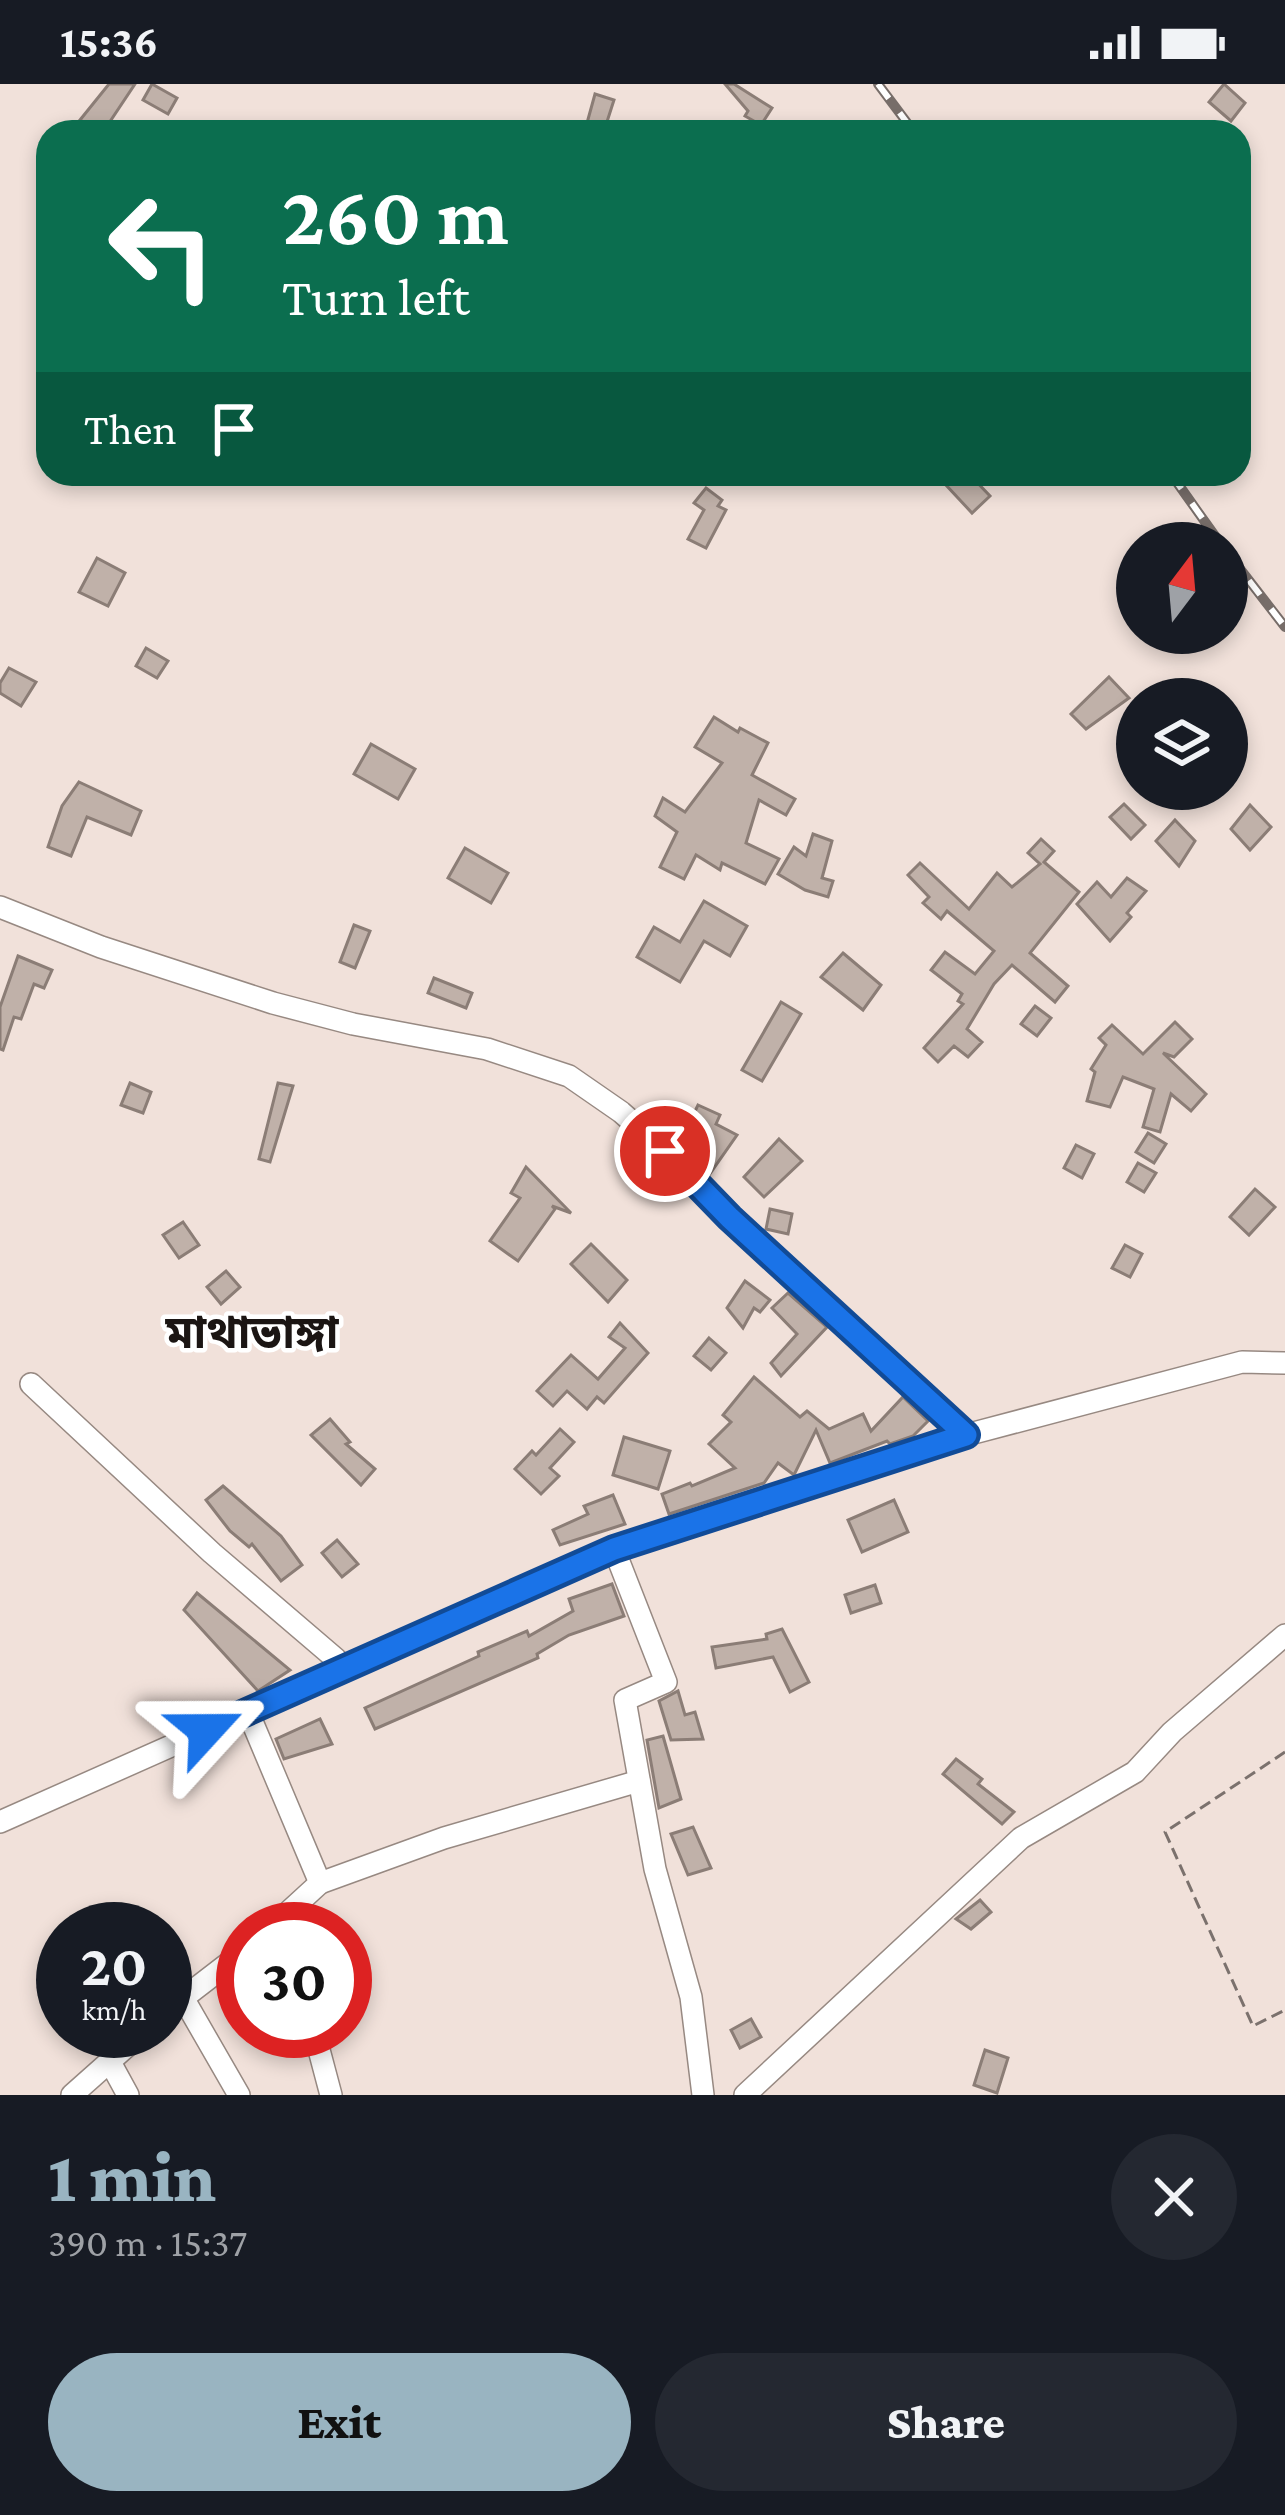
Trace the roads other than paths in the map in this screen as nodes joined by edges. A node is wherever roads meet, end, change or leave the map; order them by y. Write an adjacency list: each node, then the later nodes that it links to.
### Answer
1 (0, 907): 4 (street)
2 (1285, 1363): 4 (street)
3 (31, 1384): 7 (street)
4 (966, 1435): 5 (street)
5 (614, 1549): 8 (street); 9 (street)
6 (1285, 1635): 22 (street)
7 (336, 1659)
8 (248, 1712): 10 (street); 11 (street)
9 (640, 1780): 11 (street); 21 (street)
10 (0, 1822)
11 (320, 1882): 12 (street)
12 (302, 1902)
13 (192, 2030): 19 (street)
14 (114, 2058): 16 (street)
15 (321, 2058): 20 (street)
16 (110, 2062): 17 (street); 18 (street)
17 (72, 2095)
18 (128, 2095)
19 (239, 2095)
20 (331, 2095)
21 (703, 2095)
22 (745, 2095)

